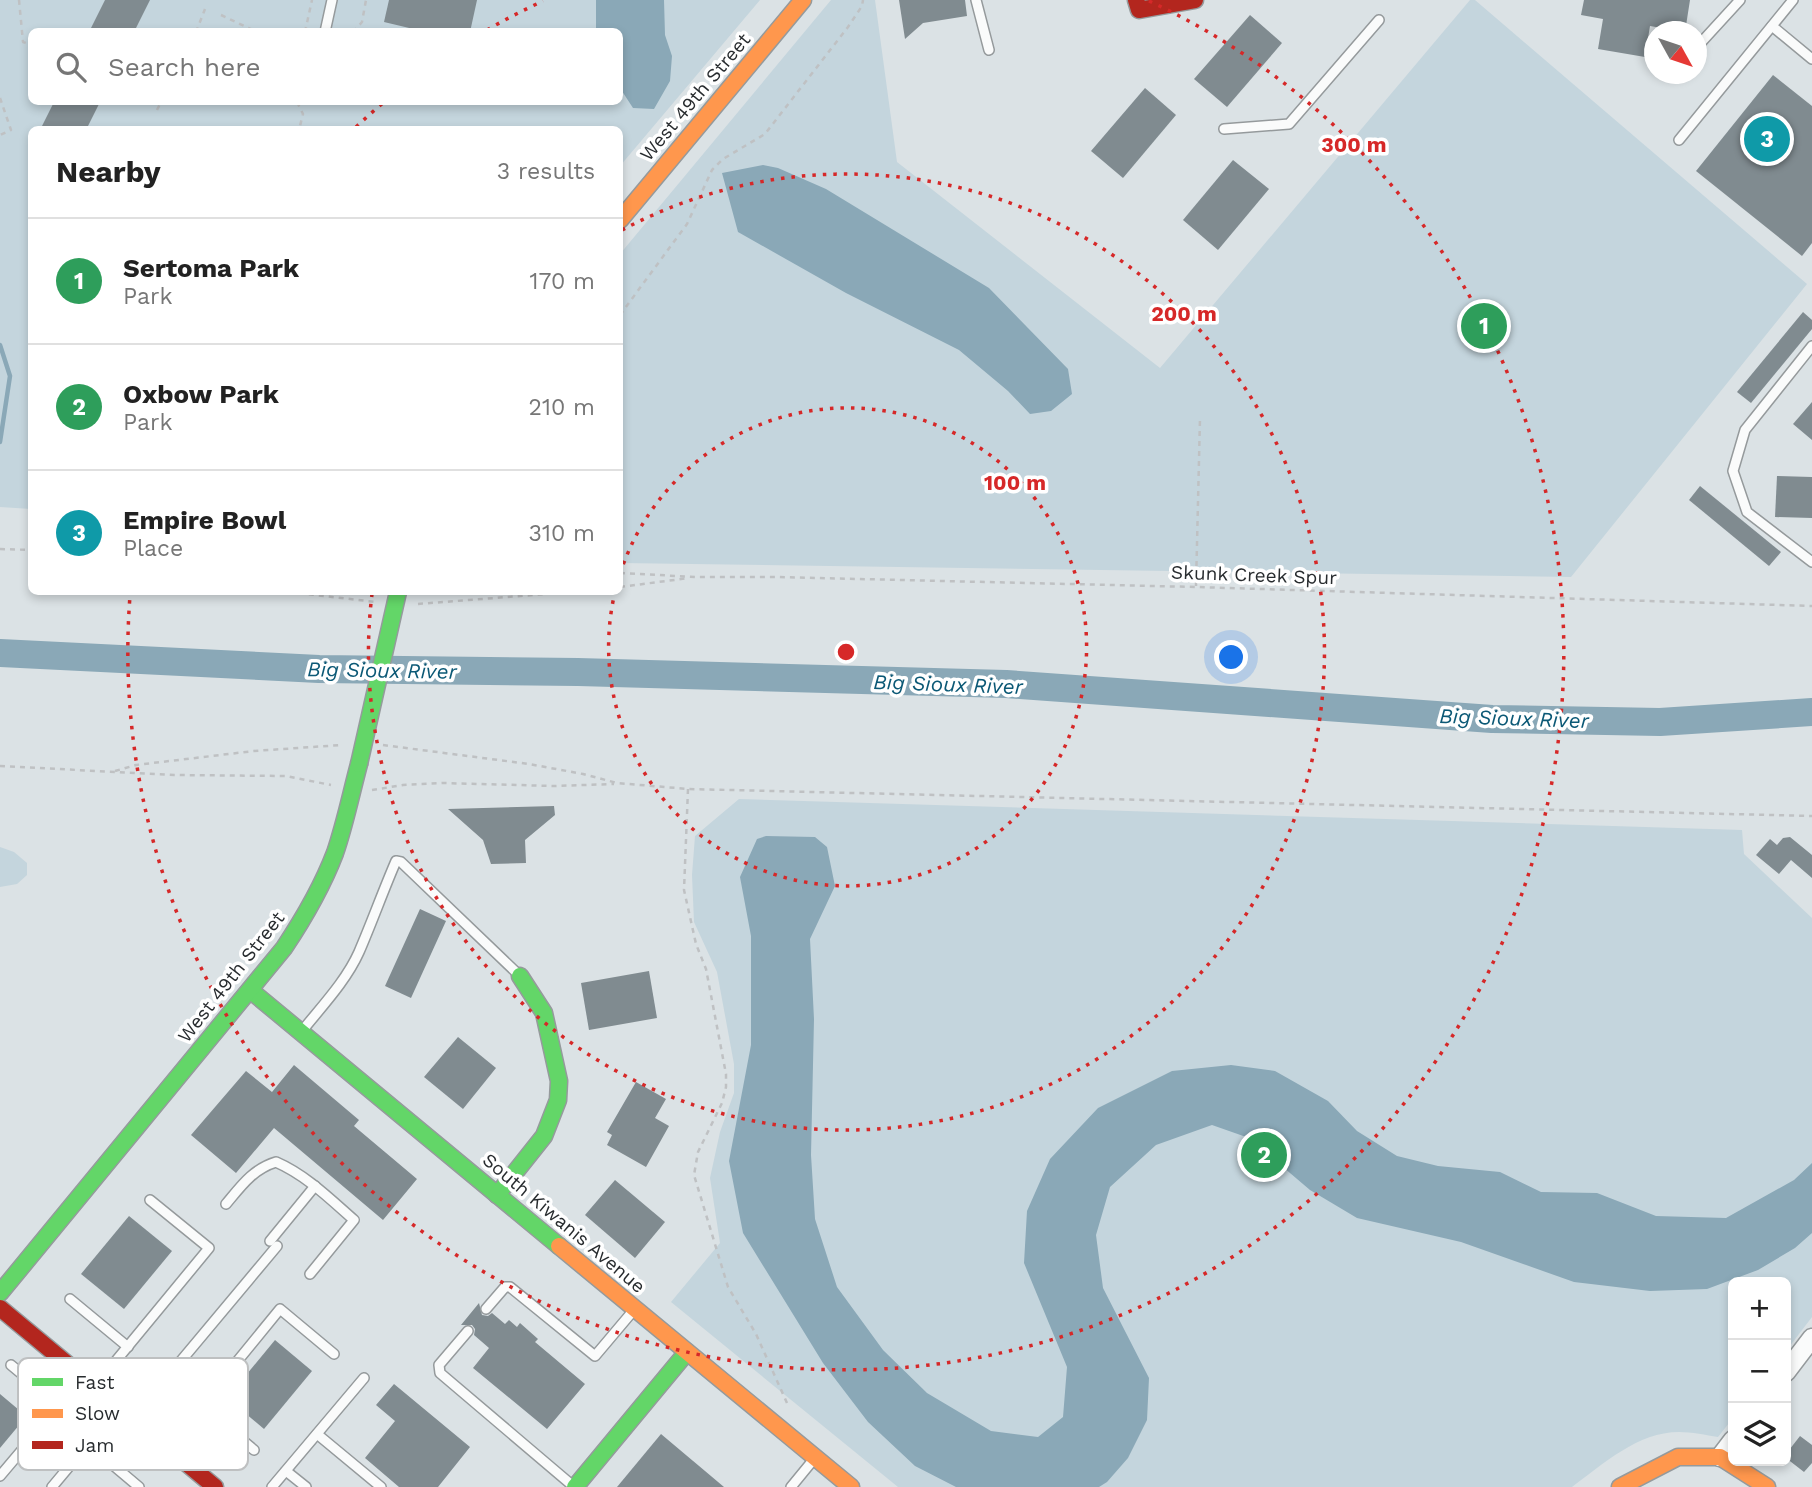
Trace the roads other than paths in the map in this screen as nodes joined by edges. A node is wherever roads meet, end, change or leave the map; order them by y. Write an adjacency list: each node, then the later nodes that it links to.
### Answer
1 (332, 0): 10 (lane)
2 (803, 0): 16 (street, West 49th Street)
3 (975, 0): 12 (lane)
4 (1195, 0): 7 (street)
5 (1740, 0): 11 (lane)
6 (1793, 0): 9 (lane)
7 (1137, 5)
8 (1379, 20): 14 (lane)
9 (1772, 26): 13 (lane); 15 (lane)
10 (326, 28)
11 (1707, 36)
12 (989, 50)
13 (1812, 59)
14 (1224, 129)
15 (1679, 140)
16 (623, 216)
17 (1812, 346): 18 (lane)
18 (1812, 562)
19 (397, 595): 21 (street, West 49th Street, bridge)
20 (520, 976): 22 (lane); 24 (street)
21 (250, 990): 22 (street, South Kiwanis Avenue); 28 (street, West 49th Street)
22 (300, 1032): 24 (street, South Kiwanis Avenue)
23 (315, 1186): 26 (lane); 27 (lane); 40 (lane)
24 (497, 1195): 32 (street, South Kiwanis Avenue)
25 (150, 1200): 35 (lane)
26 (226, 1204)
27 (310, 1274)
28 (0, 1293)
29 (70, 1299): 35 (lane)
30 (0, 1308): 38 (street)
31 (486, 1309): 32 (lane)
32 (635, 1309): 36 (street, South Kiwanis Avenue)
33 (468, 1331): 64 (lane)
34 (1811, 1341): 43 (street)
35 (128, 1347): 39 (lane)
36 (687, 1352): 52 (street, South Kiwanis Avenue); 64 (street)
37 (334, 1354): 41 (lane)
38 (60, 1358)
39 (116, 1358)
40 (182, 1358)
41 (239, 1358)
42 (11, 1365): 44 (lane)
43 (1791, 1366)
44 (18, 1371)
45 (364, 1378): 46 (lane)
46 (317, 1434): 56 (lane); 63 (lane)
47 (248, 1445): 49 (lane)
48 (1728, 1447): 51 (street)
49 (254, 1450)
50 (18, 1455): 57 (lane)
51 (1720, 1457): 67 (street); 68 (street)
52 (815, 1458): 65 (lane); 66 (street, South Kiwanis Avenue)
53 (66, 1470): 58 (lane)
54 (118, 1470): 59 (lane)
55 (195, 1470): 60 (street)
56 (286, 1471): 61 (lane); 62 (lane)
57 (0, 1476)
58 (52, 1487)
59 (138, 1487)
60 (215, 1487)
61 (272, 1487)
62 (306, 1487)
63 (381, 1487)
64 (575, 1487)
65 (791, 1487)
66 (851, 1487)
67 (1620, 1487)
68 (1767, 1487)

